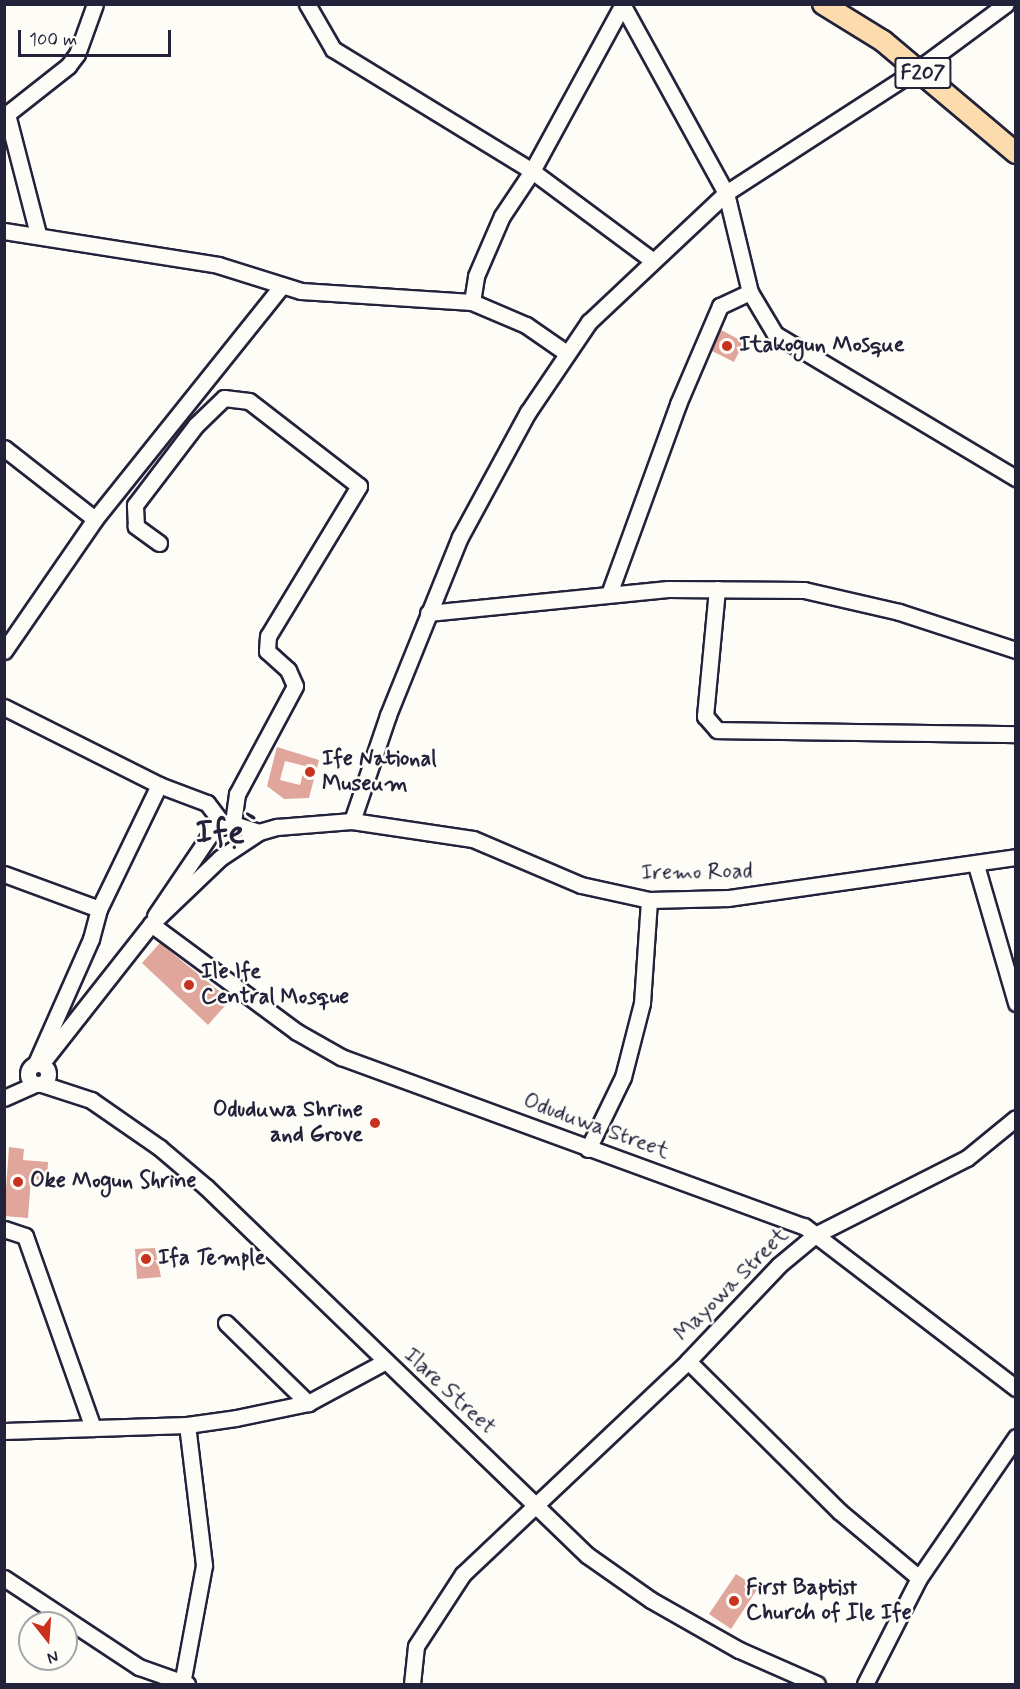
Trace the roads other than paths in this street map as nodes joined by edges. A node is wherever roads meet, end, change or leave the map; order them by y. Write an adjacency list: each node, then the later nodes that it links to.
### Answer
1 (95, 4): 11 (street)
2 (308, 4): 8 (street)
3 (823, 4): 6 (main road, F207)
4 (1006, 4): 6 (street)
5 (622, 5): 8 (street); 9 (street)
6 (918, 69): 7 (main road, F207); 9 (street)
7 (1016, 153)
8 (532, 171): 12 (street); 15 (street)
9 (726, 193): 12 (street); 14 (street)
10 (4, 231): 11 (street)
11 (38, 234): 13 (street)
12 (652, 260): 16 (street)
13 (282, 286): 15 (street); 19 (street)
14 (750, 292): 18 (street); 22 (street)
15 (472, 302): 16 (street)
16 (565, 352): 23 (street)
17 (4, 448): 19 (street)
18 (1016, 478)
19 (95, 519): 25 (street)
20 (159, 543): 30 (street)
21 (717, 589): 22 (street); 24 (street); 27 (street)
22 (609, 594): 23 (street)
23 (428, 613): 29 (street)
24 (1016, 650)
25 (4, 651)
26 (4, 707): 28 (street)
27 (1016, 734)
28 (159, 785): 30 (street); 38 (street)
29 (352, 821): 31 (street, Iremo Road); 37 (street, Iremo Road)
30 (228, 824): 31 (street); 32 (street)
31 (259, 832): 34 (street)
32 (201, 843): 34 (street); 39 (street)
33 (1016, 857): 35 (street, Iremo Road)
34 (220, 858): 39 (street)
35 (976, 865): 37 (street, Iremo Road); 40 (street)
36 (4, 874): 38 (street)
37 (649, 900): 44 (street)
38 (99, 909): 41 (street)
39 (151, 924): 41 (street); 44 (street, Oduduwa Street)
40 (1016, 1004)
41 (40, 1074): 42 (street); 49 (street, Ilare Street)
42 (4, 1097)
43 (1016, 1118): 46 (street, Mayowa Street)
44 (588, 1149): 46 (street, Oduduwa Street)
45 (4, 1229): 53 (street)
46 (815, 1235): 48 (street, Mayowa Street); 50 (street, Oduduwa Street)
47 (226, 1323): 51 (street)
48 (688, 1361): 56 (street, Mayowa Street); 58 (street)
49 (384, 1362): 51 (street); 56 (street, Ilare Street)
50 (1016, 1388)
51 (308, 1403): 52 (street)
52 (188, 1425): 53 (street); 59 (street)
53 (93, 1428): 54 (street)
54 (4, 1431)
55 (1016, 1437): 58 (street)
56 (535, 1502): 60 (street, Mayowa Street); 61 (street, Ilare Street)
57 (4, 1578): 59 (street)
58 (919, 1578): 62 (street)
59 (184, 1684)
60 (412, 1684)
61 (817, 1684)
62 (865, 1684)

